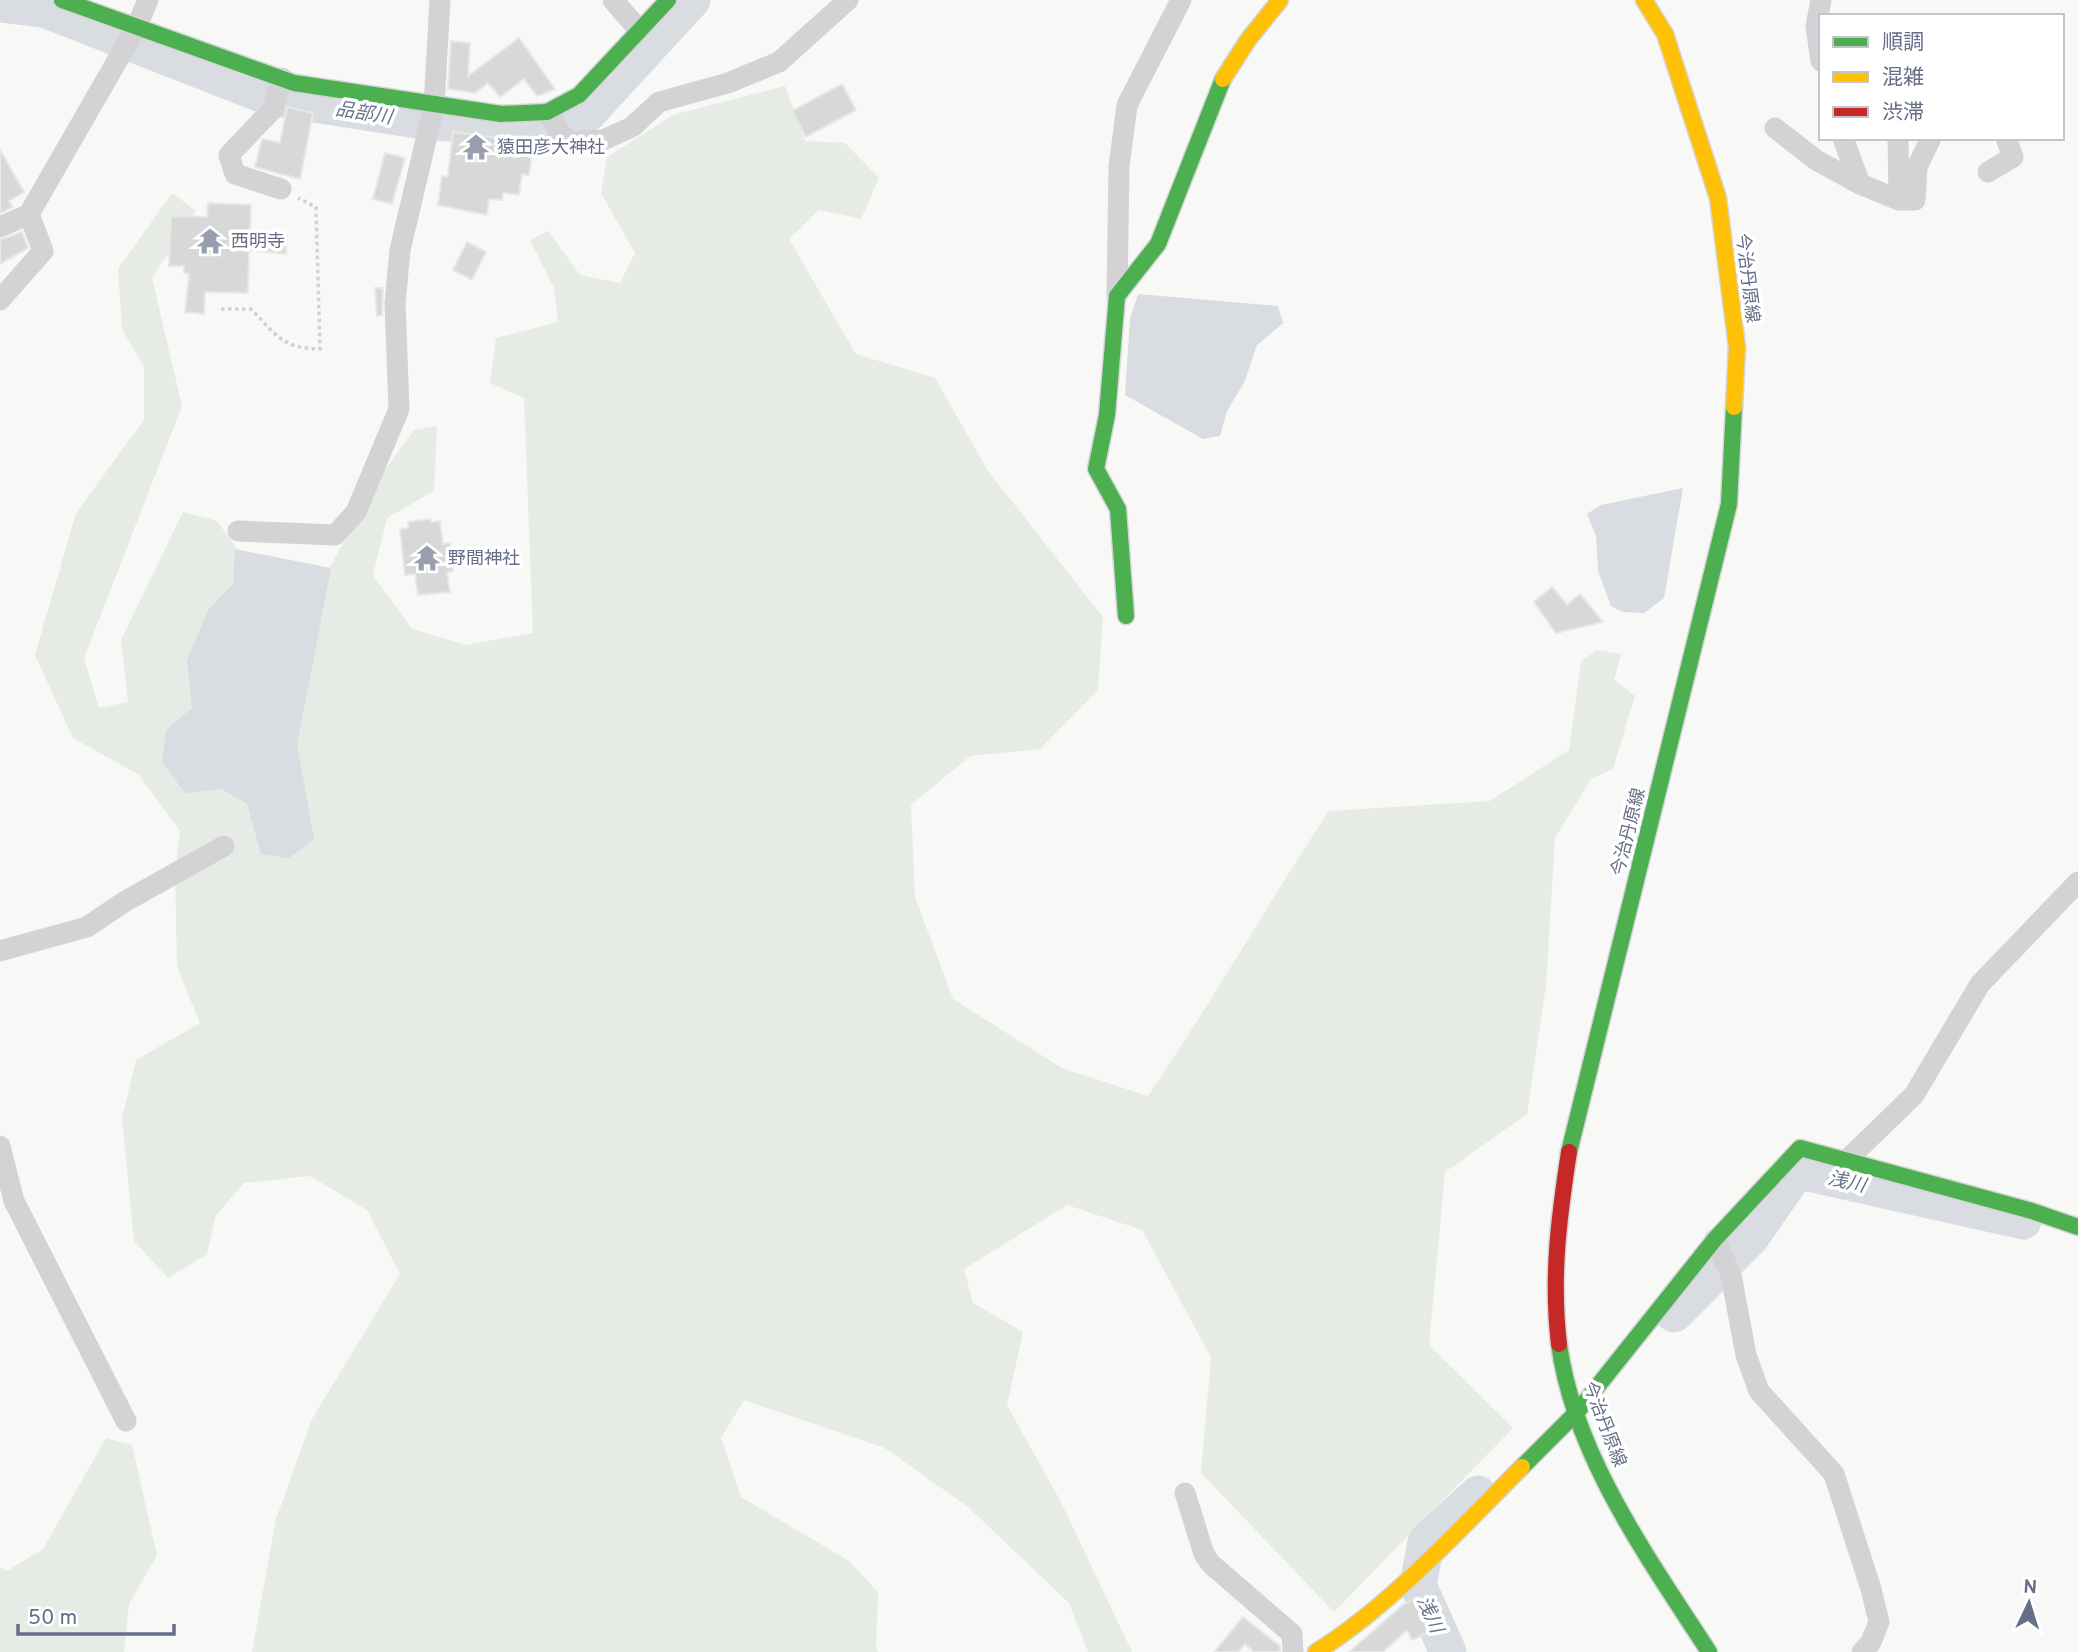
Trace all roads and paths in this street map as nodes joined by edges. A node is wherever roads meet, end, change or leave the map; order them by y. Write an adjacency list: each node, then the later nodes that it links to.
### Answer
1 (62, 0): 11 (street)
2 (148, 0): 11 (street)
3 (440, 0): 15 (street)
4 (613, 0): 12 (street)
5 (667, 0): 12 (street)
6 (848, 0): 16 (street)
7 (1181, 0): 28 (street)
8 (1280, 0): 28 (street)
9 (1644, 0): 40 (street, 今治丹原線)
10 (1821, 0): 13 (street)
11 (136, 28): 14 (street); 26 (street)
12 (639, 30): 16 (street)
13 (1819, 47)
14 (282, 78): 15 (street); 24 (street)
15 (434, 106): 16 (street); 31 (street)
16 (547, 112)
17 (1775, 128): 23 (street)
18 (1844, 140): 23 (street)
19 (1898, 140): 25 (street)
20 (1930, 140): 25 (street)
21 (2007, 140): 22 (street)
22 (1988, 172)
23 (1860, 184): 25 (street)
24 (281, 189): 30 (path)
25 (1899, 200)
26 (29, 214): 27 (street); 29 (street)
27 (0, 227)
28 (1117, 296): 32 (street)
29 (0, 300)
30 (221, 309)
31 (238, 531)
32 (1126, 616)
33 (224, 846): 35 (street)
34 (2078, 882): 36 (street)
35 (0, 951)
36 (1847, 1160): 38 (street); 39 (street)
37 (2, 1162): 41 (street)
38 (2078, 1227)
39 (1715, 1239): 40 (street); 46 (street)
40 (1577, 1412): 44 (street); 45 (street, 今治丹原線)
41 (126, 1421)
42 (1185, 1493): 43 (street)
43 (1293, 1652)
44 (1316, 1652)
45 (1709, 1652)
46 (1862, 1652)

